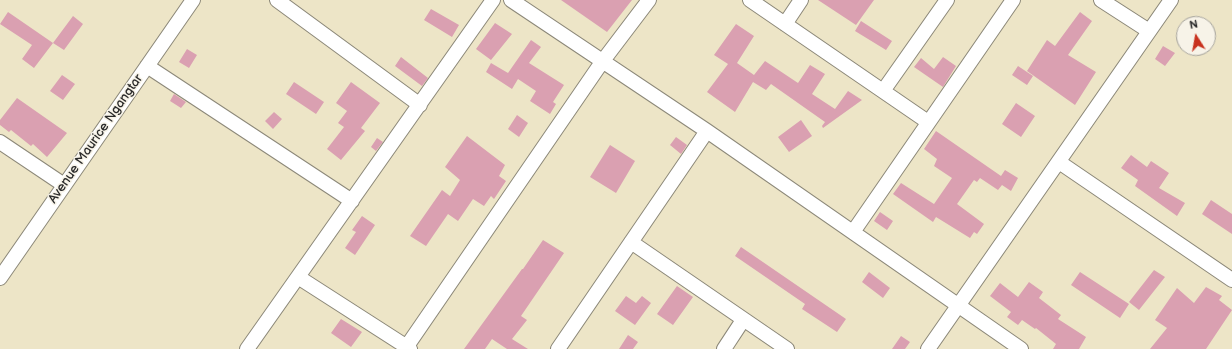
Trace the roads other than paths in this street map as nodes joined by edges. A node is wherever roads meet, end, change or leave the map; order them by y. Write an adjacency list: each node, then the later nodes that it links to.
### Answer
1 (193, 0): 15 (street, Avenue Maurice Ngangtar)
2 (278, 0): 17 (street)
3 (493, 0): 17 (street)
4 (511, 0): 14 (street)
5 (649, 0): 14 (street)
6 (750, 0): 12 (street)
7 (802, 0): 12 (street)
8 (947, 0): 16 (street)
9 (1012, 0): 18 (street)
10 (1101, 0): 13 (street)
11 (1171, 0): 13 (street)
12 (785, 24): 16 (street)
13 (1149, 31): 21 (street)
14 (602, 62): 19 (street); 31 (street)
15 (147, 66): 22 (street, Avenue Maurice Ngangtar); 23 (street)
16 (883, 91): 18 (street)
17 (420, 105): 23 (street)
18 (928, 122): 24 (street)
19 (707, 131): 24 (street); 25 (street)
20 (0, 142): 22 (street)
21 (1059, 162): 28 (street); 29 (street)
22 (64, 185): 27 (street, Avenue Maurice Ngangtar)
23 (352, 201): 26 (street)
24 (853, 232): 29 (street)
25 (631, 242): 30 (street); 33 (street)
26 (298, 277): 31 (street); 32 (street)
27 (0, 278)
28 (1232, 280)
29 (959, 306): 36 (street); 37 (street)
30 (743, 320): 34 (street); 35 (street)
31 (407, 348)
32 (247, 349)
33 (558, 349)
34 (724, 349)
35 (787, 349)
36 (928, 349)
37 (1021, 349)

